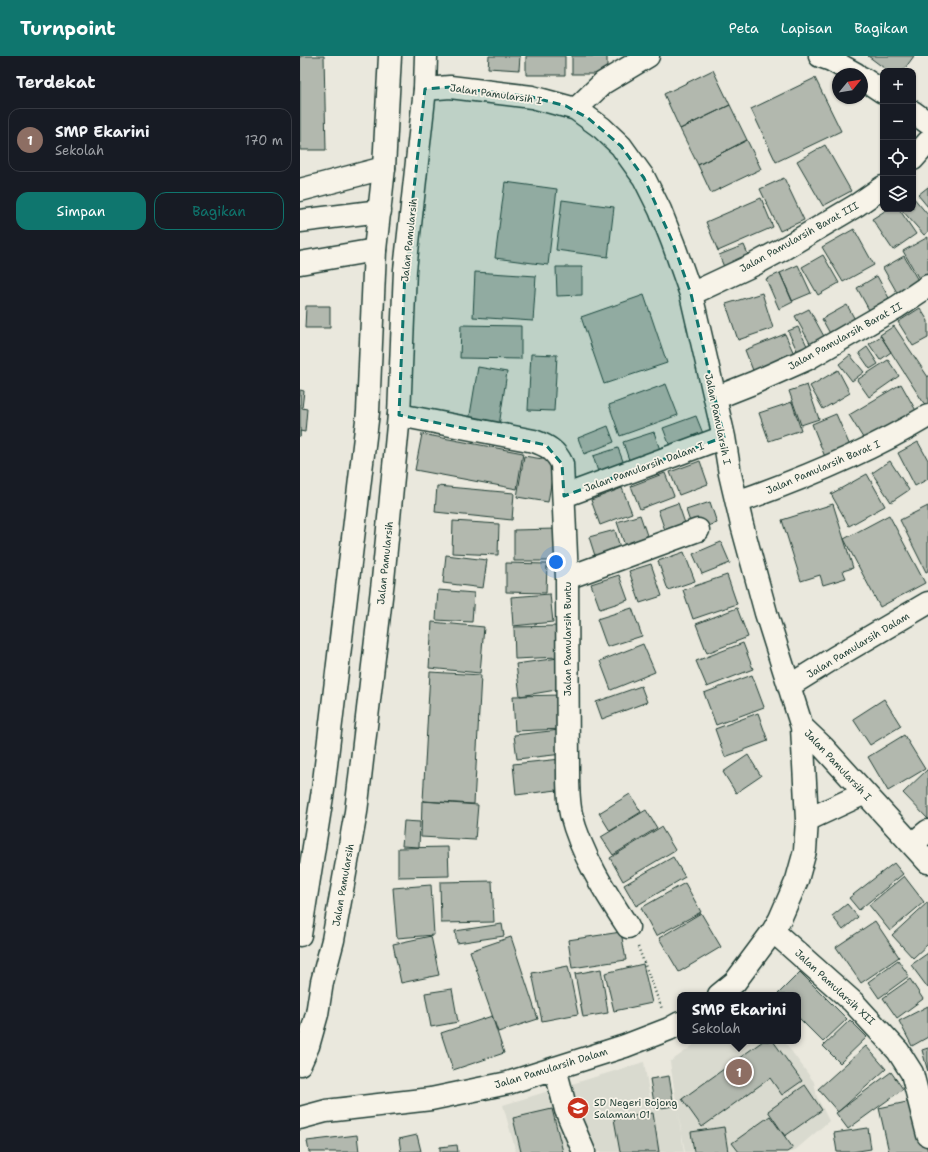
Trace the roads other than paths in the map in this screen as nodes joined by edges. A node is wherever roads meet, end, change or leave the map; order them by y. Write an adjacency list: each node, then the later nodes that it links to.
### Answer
1 (390, 56): 15 (main road)
2 (426, 56): 8 (main road, Jalan Pamularsih)
3 (648, 56): 5 (main road)
4 (820, 56): 6 (main road)
5 (623, 63): 10 (main road)
6 (845, 68)
7 (868, 82): 9 (main road)
8 (425, 89): 10 (main road, Jalan Pamularsih I); 25 (main road, Jalan Pamularsih)
9 (880, 90)
10 (576, 109): 23 (main road, Jalan Pamularsih I)
11 (916, 114): 12 (main road)
12 (928, 123)
13 (928, 142): 14 (main road)
14 (916, 155)
15 (384, 168): 17 (main road); 18 (main road)
16 (880, 189): 23 (main road, Jalan Pamularsih Barat III)
17 (300, 190)
18 (380, 211): 19 (main road); 20 (main road)
19 (300, 221)
20 (375, 250): 21 (main road); 41 (main road)
21 (300, 263)
22 (928, 286): 24 (main road, Jalan Pamularsih Barat II)
23 (691, 294): 24 (main road, Jalan Pamularsih I)
24 (715, 398): 27 (main road, Jalan Pamularsih I)
25 (399, 415): 28 (main road, Jalan Pamularsih Buntu); 44 (main road, Jalan Pamularsih)
26 (928, 416): 29 (main road, Jalan Pamularsih Barat I)
27 (724, 437): 28 (main road, Jalan Pamularsih Dalam I); 29 (main road, Jalan Pamularsih I)
28 (564, 496): 31 (main road, Jalan Pamularsih Buntu)
29 (737, 502): 33 (main road, Jalan Pamularsih I)
30 (698, 530): 31 (main road)
31 (567, 578): 39 (main road, Jalan Pamularsih Buntu)
32 (928, 603): 33 (main road, Jalan Pamularsih Dalam)
33 (789, 686): 34 (main road, Jalan Pamularsih I)
34 (802, 727): 35 (main road, Jalan Pamularsih I); 36 (main road)
35 (865, 793): 36 (main road); 37 (main road, Jalan Pamularsih I)
36 (807, 820): 40 (main road)
37 (920, 838): 38 (main road, Jalan Pamularsih I)
38 (928, 862)
39 (628, 927)
40 (773, 932): 42 (main road); 47 (main road, Jalan Pamularsih XII)
41 (300, 934)
42 (723, 992)
43 (675, 1026): 45 (main road, Jalan Pamularsih Dalam)
44 (300, 1064)
45 (555, 1068): 46 (main road, Jalan Pamularsih Dalam); 48 (main road)
46 (300, 1118)
47 (928, 1135)
48 (584, 1152)

